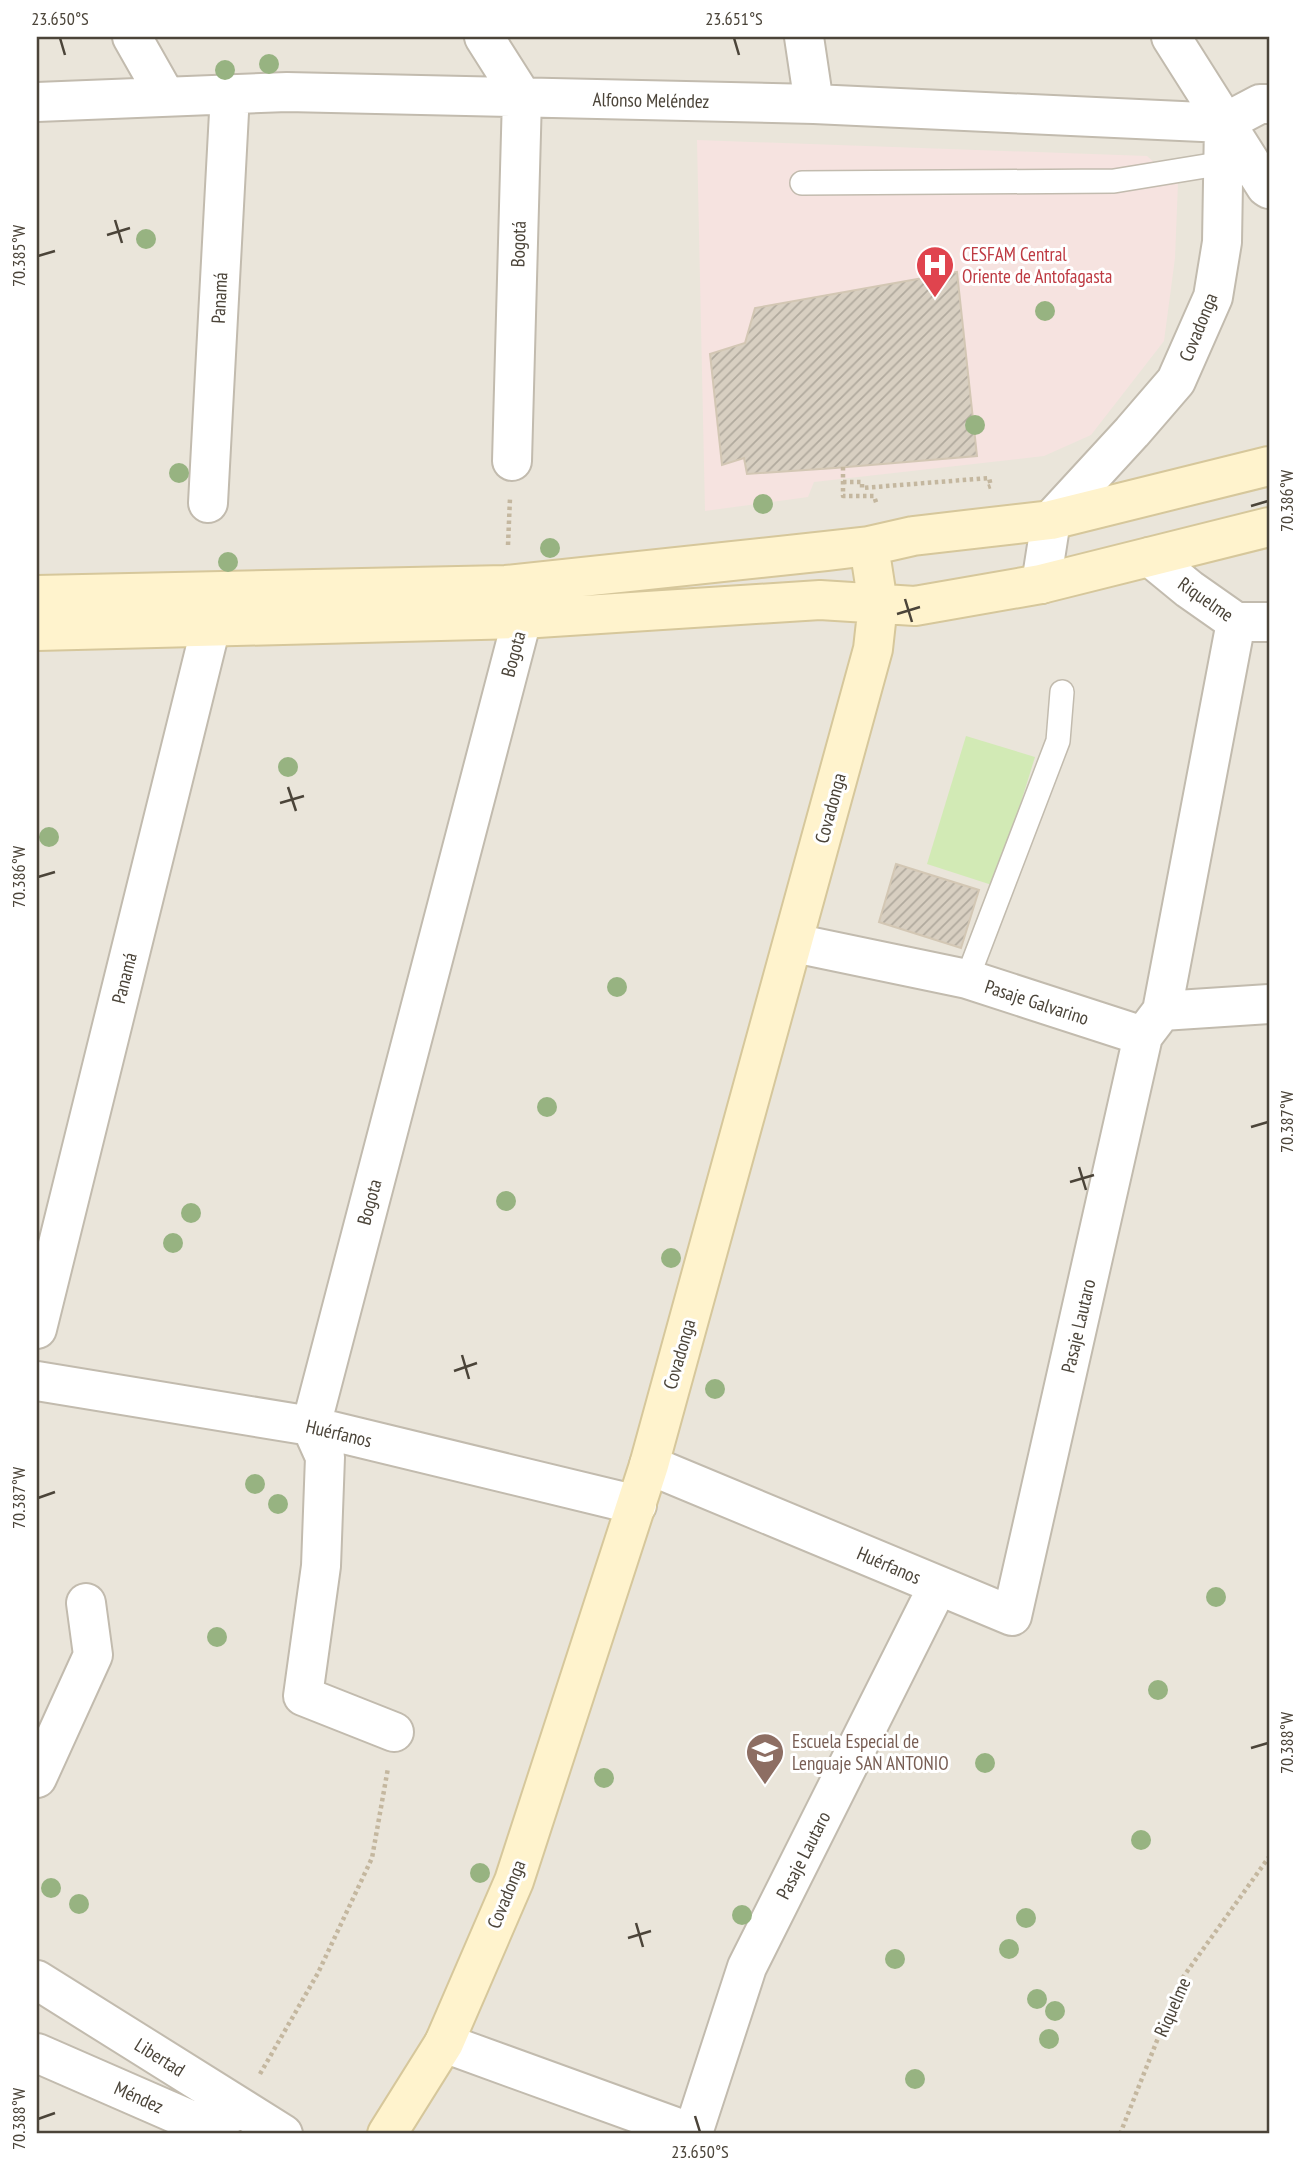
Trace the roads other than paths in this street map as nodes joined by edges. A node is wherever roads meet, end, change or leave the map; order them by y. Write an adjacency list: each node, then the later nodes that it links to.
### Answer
1 (132, 37): 6 (street)
2 (484, 37): 7 (street)
3 (804, 37): 10 (street)
4 (1171, 37): 11 (street)
5 (230, 94): 6 (street, Alfonso Meléndez); 7 (street, Alfonso Meléndez); 17 (street, Panamá)
6 (166, 97): 8 (street, Alfonso Meléndez)
7 (522, 97): 10 (street, Alfonso Meléndez); 15 (street, Bogotá)
8 (37, 102)
9 (1266, 103): 11 (street)
10 (814, 104): 11 (street, Alfonso Meléndez)
11 (1224, 123): 12 (street, Covadonga); 14 (street)
12 (1224, 163): 13 (lane); 18 (street, Covadonga)
13 (802, 183)
14 (1269, 188)
15 (512, 461)
16 (1269, 466): 18 (main road)
17 (208, 502)
18 (1051, 520): 20 (main road); 22 (street)
19 (1269, 527): 21 (main road)
20 (869, 546): 23 (main road); 24 (main road, Covadonga)
21 (1150, 557): 22 (main road); 26 (street, Riquelme)
22 (1041, 584): 24 (main road)
23 (37, 595)
24 (878, 604): 25 (main road); 30 (main road, Covadonga)
25 (522, 619): 27 (main road); 36 (street, Bogota)
26 (1253, 622): 33 (street, Pasaje Lautaro)
27 (211, 626): 28 (main road); 34 (street, Panamá)
28 (37, 631)
29 (1062, 692): 31 (lane)
30 (794, 943): 31 (street, Pasaje Galvarino); 37 (main road, Covadonga)
31 (967, 979): 33 (street, Pasaje Galvarino)
32 (1269, 1004): 33 (street, Pasaje Galvarino)
33 (1152, 1024): 41 (street, Pasaje Lautaro)
34 (37, 1329)
35 (37, 1381): 36 (street, Huérfanos)
36 (311, 1426): 38 (street, Huérfanos); 42 (street)
37 (649, 1465): 38 (main road, Covadonga); 39 (street, Huérfanos)
38 (636, 1505): 45 (main road, Covadonga)
39 (938, 1586): 41 (street, Huérfanos); 50 (street, Pasaje Lautaro)
40 (86, 1603): 43 (street)
41 (1012, 1616)
42 (394, 1731)
43 (37, 1778)
44 (37, 1980): 47 (street, Libertad)
45 (444, 2043): 49 (main road, Covadonga); 50 (street)
46 (37, 2053): 47 (street, Méndez)
47 (240, 2108): 48 (street, Libertad)
48 (283, 2134)
49 (387, 2134)
50 (694, 2134)

